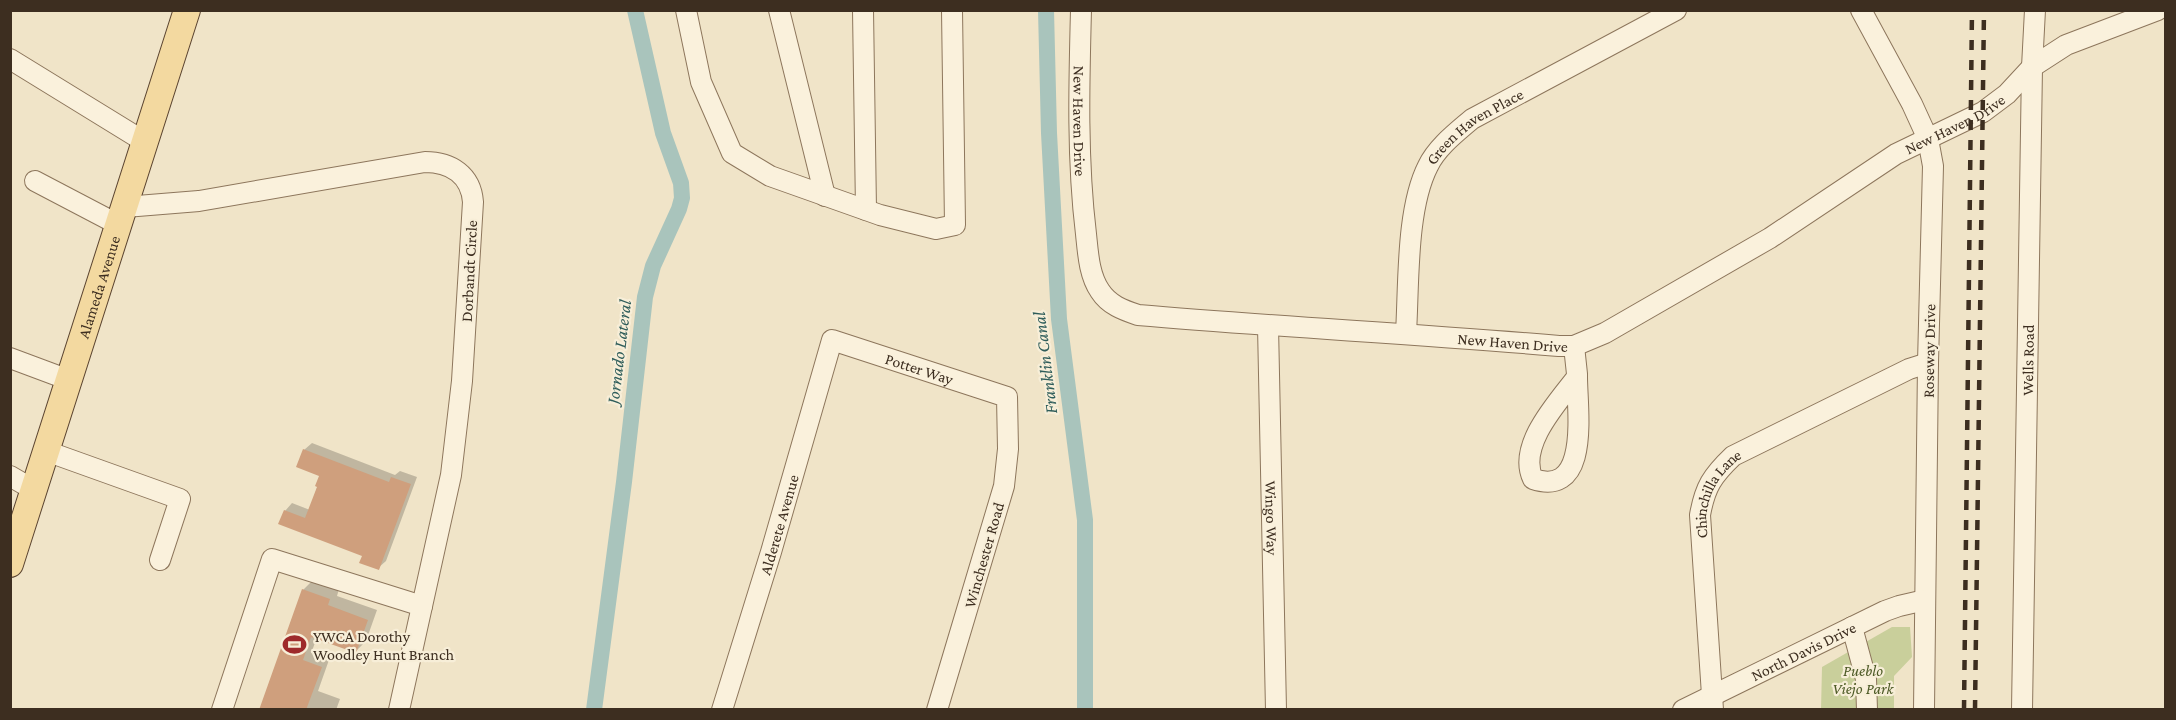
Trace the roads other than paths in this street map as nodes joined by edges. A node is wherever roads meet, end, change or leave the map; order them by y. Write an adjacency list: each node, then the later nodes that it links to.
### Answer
1 (186, 10): 14 (main road, Alameda Avenue)
2 (686, 10): 16 (street)
3 (779, 10): 16 (street)
4 (863, 10): 17 (street)
5 (952, 10): 17 (street)
6 (1081, 10): 19 (street, New Haven Drive)
7 (1676, 10): 20 (street, Green Haven Place)
8 (1861, 10): 13 (street, Roseway Drive)
9 (2035, 10): 12 (street, Wells Road)
10 (2158, 10): 12 (street, New Haven Drive)
11 (10, 58): 14 (street)
12 (2032, 67): 13 (street, New Haven Drive); 45 (street, Wells Road)
13 (1928, 139): 22 (street, New Haven Drive); 24 (street, Roseway Drive)
14 (145, 142): 18 (main road, Alameda Avenue)
15 (35, 181): 18 (street)
16 (825, 196): 17 (street)
17 (866, 210)
18 (122, 216): 26 (main road, Alameda Avenue); 34 (street, Dorbandt Circle)
19 (1268, 326): 20 (street, New Haven Drive); 41 (street, Wingo Way)
20 (1406, 333): 22 (street, New Haven Drive)
21 (832, 340): 27 (street, Potter Way); 39 (street, Alderete Avenue)
22 (1574, 346): 25 (street)
23 (10, 358): 26 (street)
24 (1928, 363): 33 (street, Roseway Drive); 36 (street, Chinchilla Lane)
25 (1577, 377): 25 (street)
26 (69, 380): 28 (main road, Alameda Avenue)
27 (1007, 398): 40 (street, Winchester Road)
28 (46, 451): 30 (main road, Alameda Avenue); 31 (street)
29 (10, 476): 30 (street)
30 (34, 490): 32 (main road, Alameda Avenue)
31 (160, 560)
32 (10, 564)
33 (1925, 600): 35 (street, North Davis Drive); 44 (street, Roseway Drive)
34 (422, 606): 37 (street); 38 (street, Dorbandt Circle)
35 (1852, 627): 36 (street, North Davis Drive); 43 (street)
36 (1712, 702): 42 (street, North Davis Drive)
37 (222, 710)
38 (399, 710)
39 (722, 710)
40 (937, 710)
41 (1276, 710)
42 (1683, 710)
43 (1867, 710)
44 (1924, 710)
45 (2022, 710)

